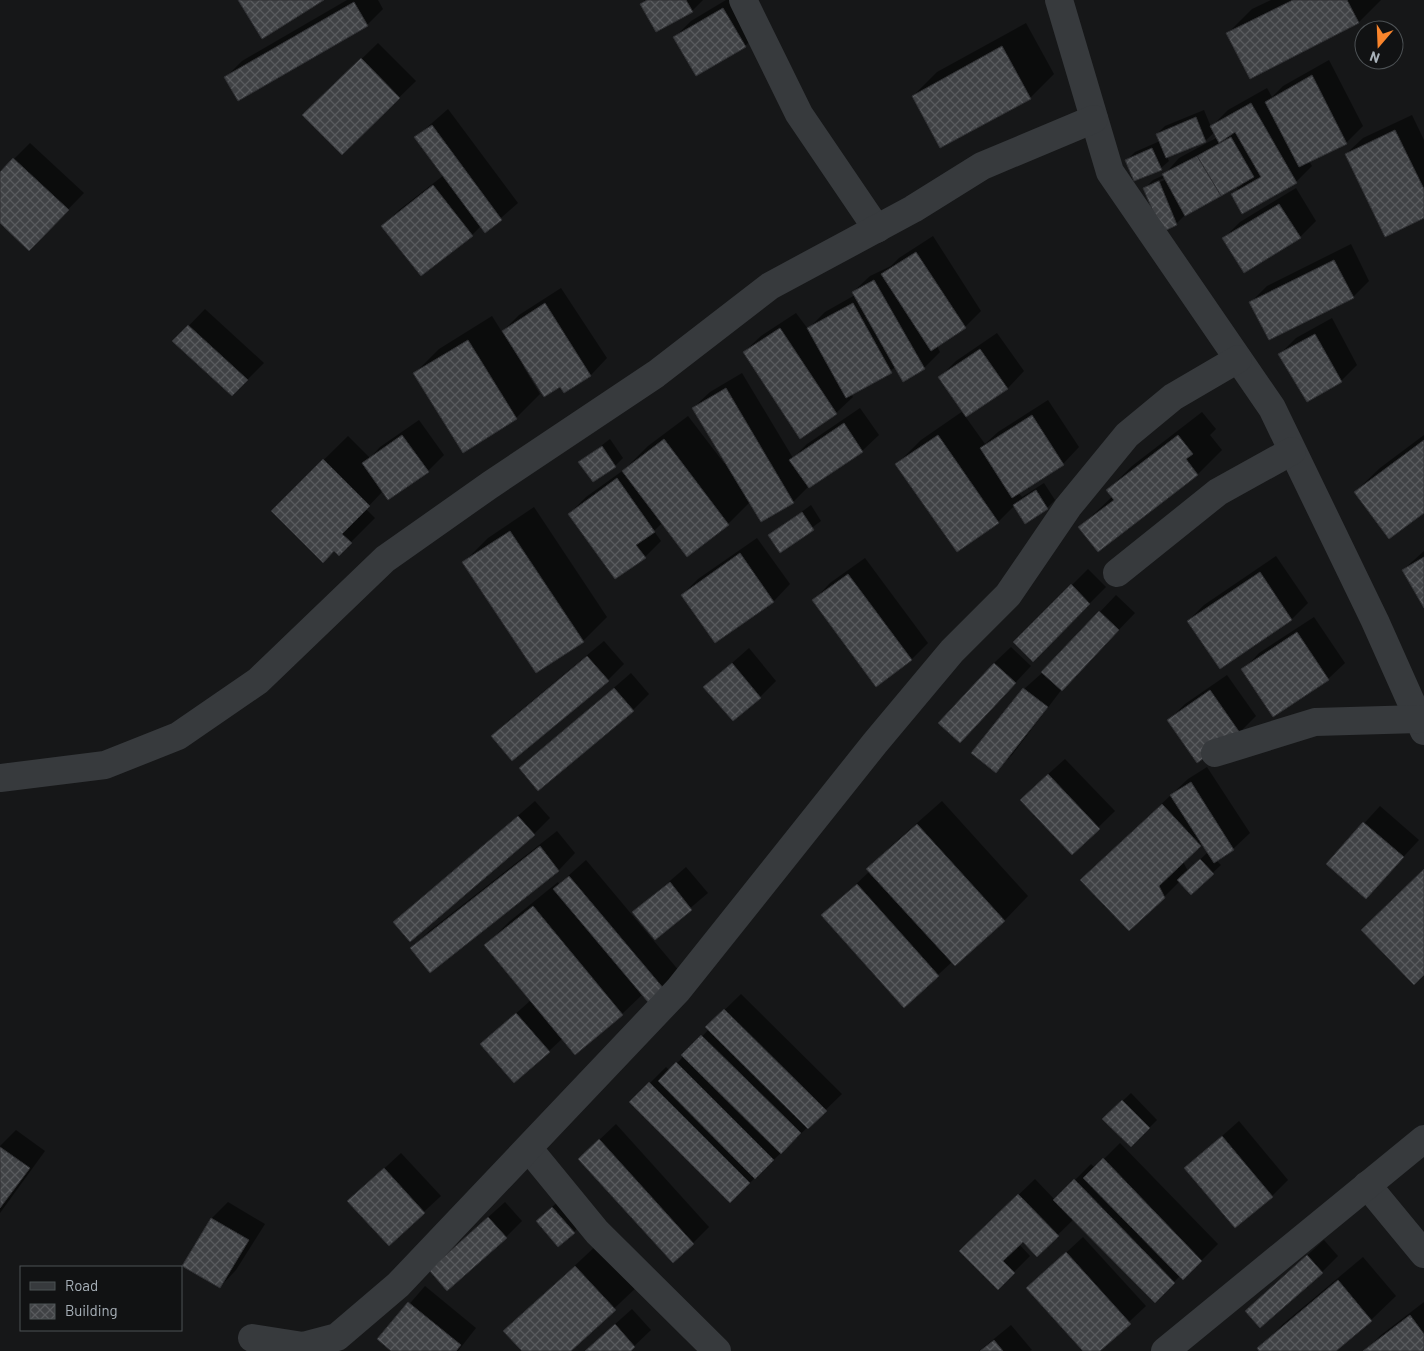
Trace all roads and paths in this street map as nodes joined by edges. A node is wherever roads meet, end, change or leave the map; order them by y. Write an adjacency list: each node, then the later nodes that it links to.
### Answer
1 (743, 0): 4 (street)
2 (1058, 0): 3 (street)
3 (1094, 119): 4 (street); 5 (street)
4 (876, 229): 10 (street)
5 (1238, 359): 6 (street); 12 (street)
6 (1292, 451): 7 (street); 8 (street)
7 (1117, 573)
8 (1421, 725): 9 (street)
9 (1215, 753)
10 (0, 778)
11 (1424, 1139): 13 (street)
12 (529, 1149): 15 (street); 16 (street)
13 (1367, 1185): 14 (street); 17 (street)
14 (1424, 1254)
15 (252, 1338)
16 (717, 1351)
17 (1165, 1351)

